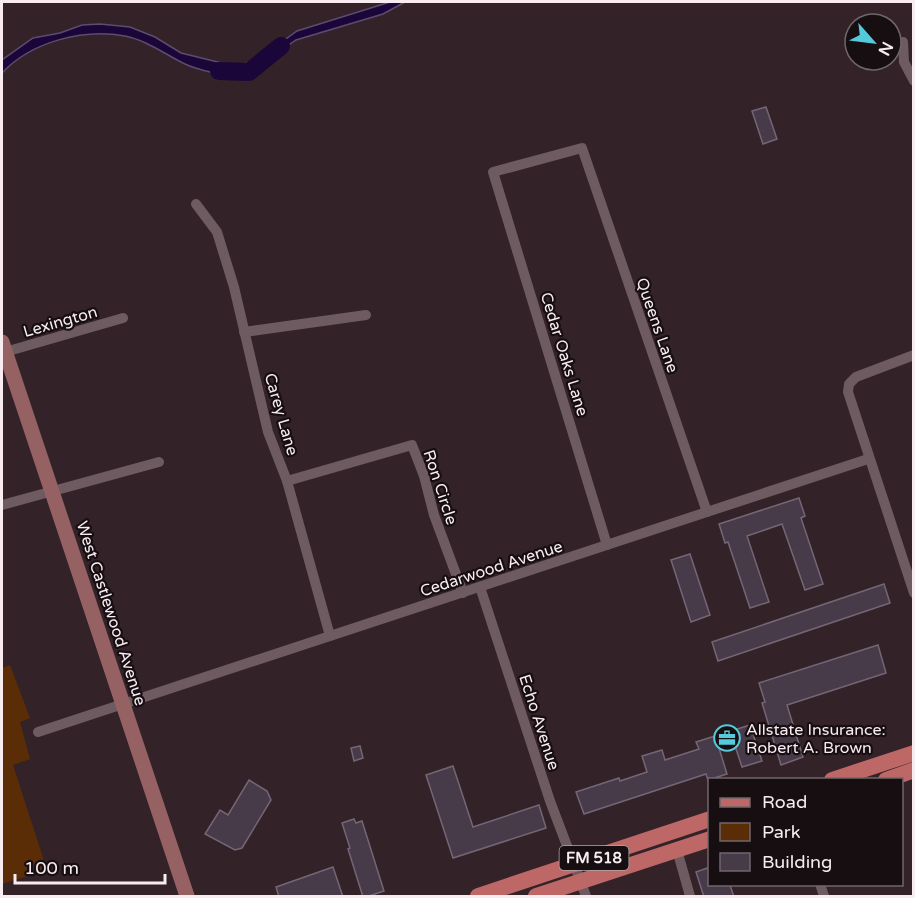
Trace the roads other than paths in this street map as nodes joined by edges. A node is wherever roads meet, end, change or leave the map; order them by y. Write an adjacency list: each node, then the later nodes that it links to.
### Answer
1 (903, 42): 2 (street)
2 (914, 81)
3 (493, 172): 15 (street, Queens Lane); 16 (street, Cedar Oaks Lane)
4 (196, 204): 7 (street, Carey Lane)
5 (366, 315): 7 (street)
6 (123, 318): 8 (street, Lexington)
7 (244, 332): 12 (street, Carey Lane)
8 (3, 347): 13 (street, West Castlewood Avenue)
9 (914, 355): 10 (street)
10 (868, 459): 15 (street, Cedarwood Avenue); 19 (street)
11 (159, 462): 13 (street)
12 (287, 482): 18 (street, Ron Circle); 20 (street, Carey Lane)
13 (52, 492): 14 (street); 21 (street, West Castlewood Avenue)
14 (2, 506)
15 (707, 512): 16 (street, Cedarwood Avenue)
16 (607, 545): 17 (street, Cedarwood Avenue)
17 (480, 587): 18 (street, Cedarwood Avenue); 30 (street, Echo Avenue)
18 (463, 593): 20 (street, Cedarwood Avenue)
19 (914, 593)
20 (330, 636): 21 (street, Cedarwood Avenue)
21 (123, 704): 22 (street, Cedarwood Avenue); 32 (street, West Castlewood Avenue)
22 (38, 732)
23 (914, 753): 25 (main road)
24 (914, 770): 26 (main road)
25 (838, 778)
26 (891, 778)
27 (708, 820): 30 (main road, FM 518)
28 (708, 840): 29 (main road, FM 518)
29 (677, 850): 31 (main road, FM 518); 35 (street)
30 (573, 865): 31 (street, Echo Avenue); 33 (main road, FM 518)
31 (583, 889): 34 (main road, FM 518)
32 (187, 897)
33 (478, 897)
34 (536, 897)
35 (690, 897)

